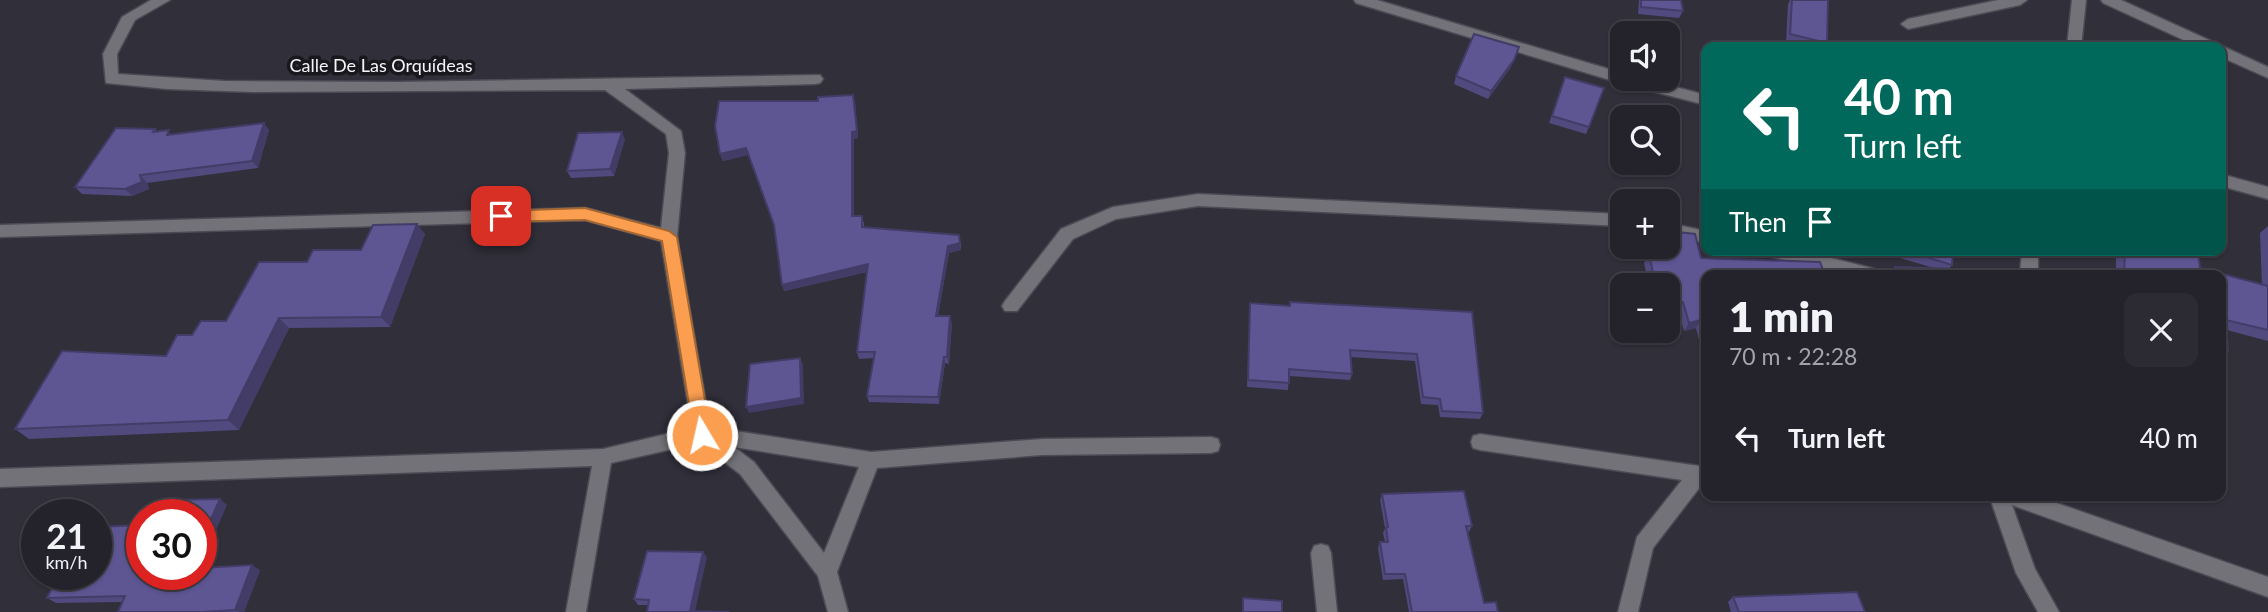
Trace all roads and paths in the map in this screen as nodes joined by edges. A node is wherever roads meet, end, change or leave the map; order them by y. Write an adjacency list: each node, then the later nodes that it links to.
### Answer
1 (163, 0): 13 (street, Calle De Las Orquídeas)
2 (1361, 0): 11 (street)
3 (2020, 0): 6 (street)
4 (2079, 0): 7 (street)
5 (2108, 0): 8 (street)
6 (1908, 24)
7 (2075, 42)
8 (2201, 42)
9 (2226, 53): 10 (street)
10 (2268, 73)
11 (1610, 74)
12 (815, 79): 13 (street, Calle De Las Orquídeas)
13 (607, 84): 22 (street)
14 (1672, 91): 15 (street)
15 (1701, 99)
16 (2226, 181): 17 (street)
17 (2268, 193)
18 (1610, 219): 25 (street)
19 (0, 231): 22 (street)
20 (1680, 232): 21 (street)
21 (1701, 236)
22 (669, 237): 26 (street)
23 (1797, 256): 24 (street)
24 (1851, 270)
25 (1011, 306)
26 (702, 435): 29 (street); 30 (street); 38 (street)
27 (1480, 442): 31 (street)
28 (1211, 445): 30 (street)
29 (603, 457): 33 (street); 40 (street)
30 (871, 460): 38 (street)
31 (1701, 475)
32 (1701, 476): 43 (street)
33 (9, 478): 34 (street)
34 (0, 491)
35 (2001, 501): 44 (street)
36 (2025, 501): 39 (street)
37 (1321, 553): 42 (street)
38 (827, 572): 41 (street)
39 (2268, 587)
40 (576, 612)
41 (838, 612)
42 (1327, 612)
43 (1628, 612)
44 (2049, 612)

